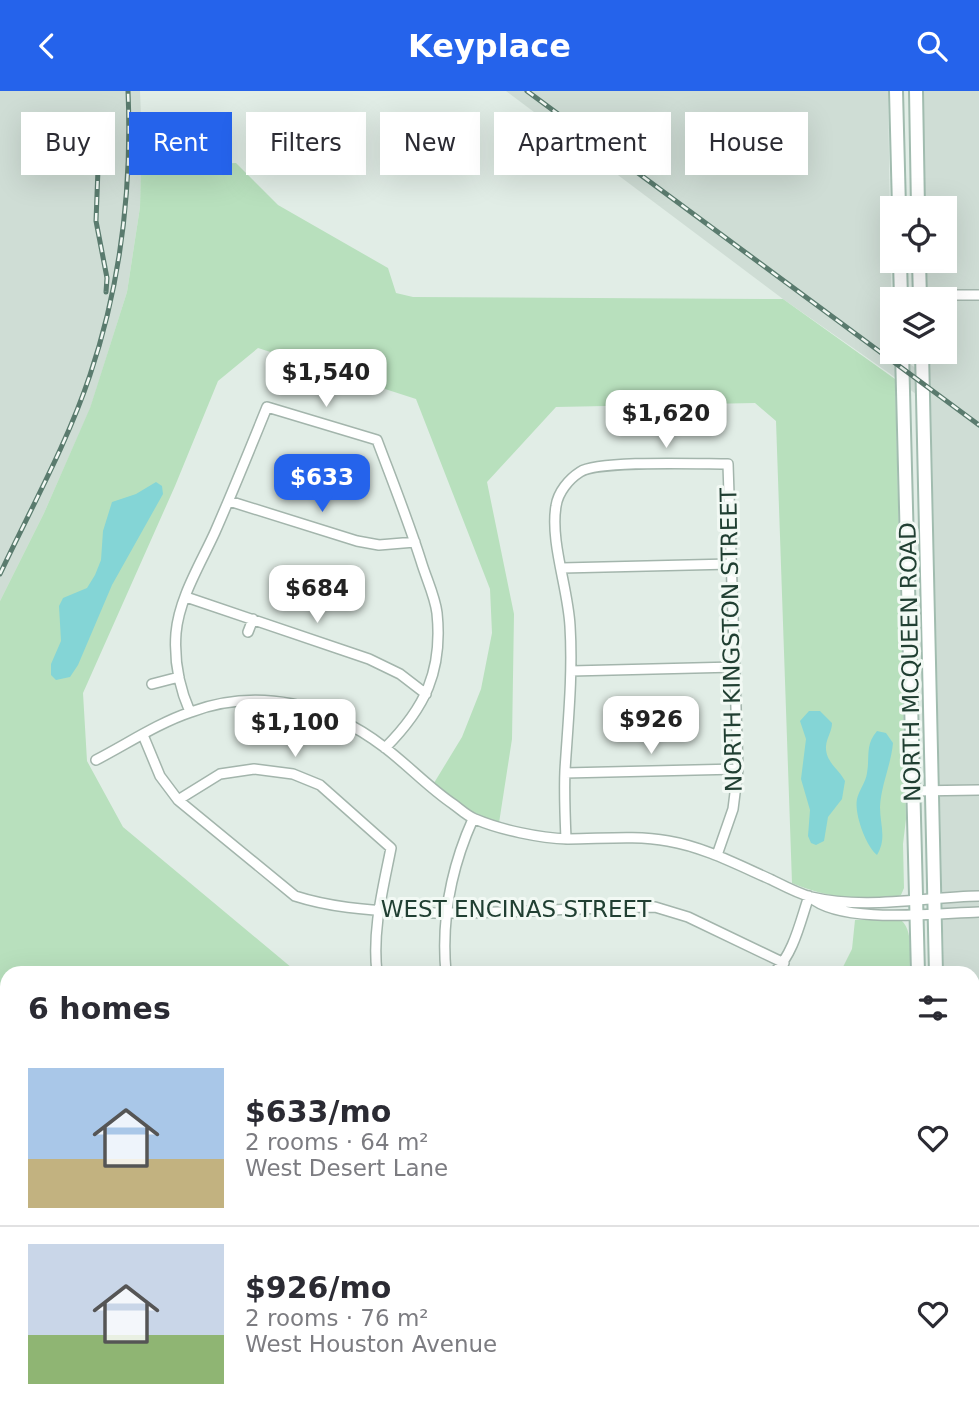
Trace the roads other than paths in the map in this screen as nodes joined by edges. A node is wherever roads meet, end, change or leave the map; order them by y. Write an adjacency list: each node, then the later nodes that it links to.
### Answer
1 (896, 91): 3 (main road)
2 (916, 91): 4 (main road)
3 (899, 196)
4 (918, 196)
5 (979, 295): 6 (street)
6 (957, 296)
7 (902, 364): 12 (main road, NORTH MCQUEEN ROAD)
8 (922, 364): 11 (main road, NORTH MCQUEEN ROAD)
9 (229, 501): 10 (street); 10 (street); 15 (street)
10 (415, 542): 22 (street)
11 (926, 556): 12 (main road); 31 (main road, NORTH MCQUEEN ROAD)
12 (908, 558): 30 (main road, NORTH MCQUEEN ROAD)
13 (731, 564): 14 (street); 14 (street, NORTH KINGSTON STREET); 18 (street, NORTH KINGSTON STREET)
14 (562, 568): 19 (street)
15 (186, 597): 16 (street); 20 (street)
16 (253, 619): 17 (street); 22 (street)
17 (248, 632)
18 (734, 667): 19 (street); 27 (street, NORTH KINGSTON STREET)
19 (571, 671): 28 (street)
20 (179, 677): 21 (street); 23 (street)
21 (152, 684)
22 (426, 694): 25 (street)
23 (190, 712): 24 (street); 25 (street)
24 (143, 735): 26 (street); 32 (street, WEST ENCINAS STREET)
25 (385, 748): 33 (street)
26 (96, 760)
27 (737, 769): 28 (street); 35 (street, NORTH KINGSTON STREET)
28 (565, 773): 34 (street)
29 (979, 790): 31 (street)
30 (913, 791): 31 (street); 39 (main road, NORTH MCQUEEN ROAD)
31 (933, 791): 38 (main road, NORTH MCQUEEN ROAD)
32 (178, 800): 40 (street, WEST ENCINAS STREET); 40 (street)
33 (473, 819): 34 (street); 43 (street)
34 (566, 839): 35 (street)
35 (717, 855): 37 (street)
36 (979, 895): 38 (street)
37 (809, 896): 39 (street); 44 (street)
38 (935, 899): 39 (street); 42 (main road, NORTH MCQUEEN ROAD)
39 (916, 907): 42 (street); 48 (main road, NORTH MCQUEEN ROAD)
40 (378, 911): 43 (street, WEST ENCINAS STREET); 45 (street)
41 (979, 912): 42 (street)
42 (935, 913): 49 (main road, NORTH MCQUEEN ROAD)
43 (445, 914): 44 (street, WEST ENCINAS STREET); 46 (street)
44 (784, 963): 47 (street)
45 (376, 966)
46 (445, 966)
47 (781, 966)
48 (918, 966)
49 (936, 966)

